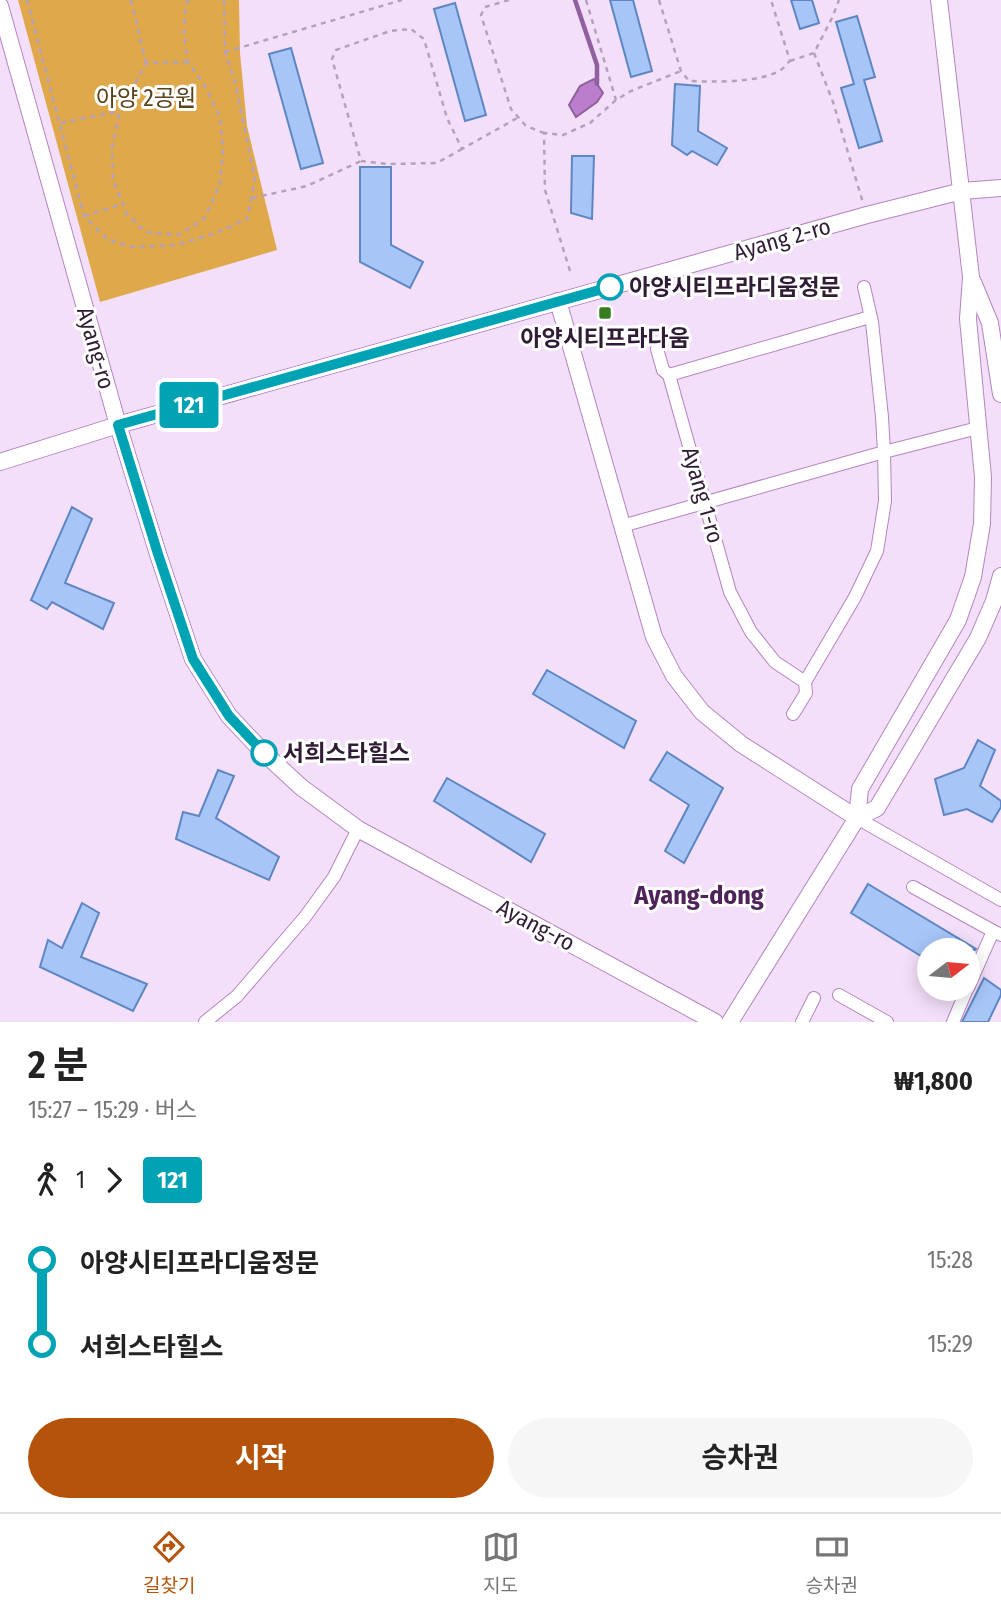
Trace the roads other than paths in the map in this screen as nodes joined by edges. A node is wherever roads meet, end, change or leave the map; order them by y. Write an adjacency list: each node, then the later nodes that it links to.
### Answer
1 (939, 0): 4 (street)
2 (0, 6): 12 (street, Ayang-ro)
3 (1001, 188): 4 (street, Ayang 2-ro)
4 (962, 191): 5 (street); 7 (street, Ayang 2-ro)
5 (971, 276): 11 (street); 13 (street)
6 (864, 287): 8 (street)
7 (558, 301): 12 (street, Ayang 2-ro); 17 (street)
8 (870, 317): 10 (street); 14 (street)
9 (657, 349): 10 (street, Ayang 1-ro)
10 (669, 375): 16 (street, Ayang 1-ro)
11 (1001, 394)
12 (118, 425): 15 (street, Ayang 2-ro); 22 (street, Ayang-ro)
13 (978, 428): 14 (street); 21 (street)
14 (884, 452): 16 (street); 19 (street)
15 (0, 462)
16 (705, 503): 17 (street); 19 (street, Ayang 1-ro)
17 (622, 526): 21 (street)
18 (1001, 576): 21 (street)
19 (806, 682): 20 (street)
20 (793, 714)
21 (857, 818): 24 (street); 32 (street)
22 (358, 829): 30 (street); 31 (street, Ayang-ro)
23 (914, 887): 25 (street)
24 (1001, 900)
25 (997, 933): 26 (street)
26 (980, 965)
27 (839, 995): 34 (street)
28 (814, 998): 33 (street)
29 (962, 1001): 35 (street)
30 (205, 1022)
31 (715, 1022)
32 (730, 1022)
33 (802, 1022)
34 (887, 1022)
35 (953, 1022)

